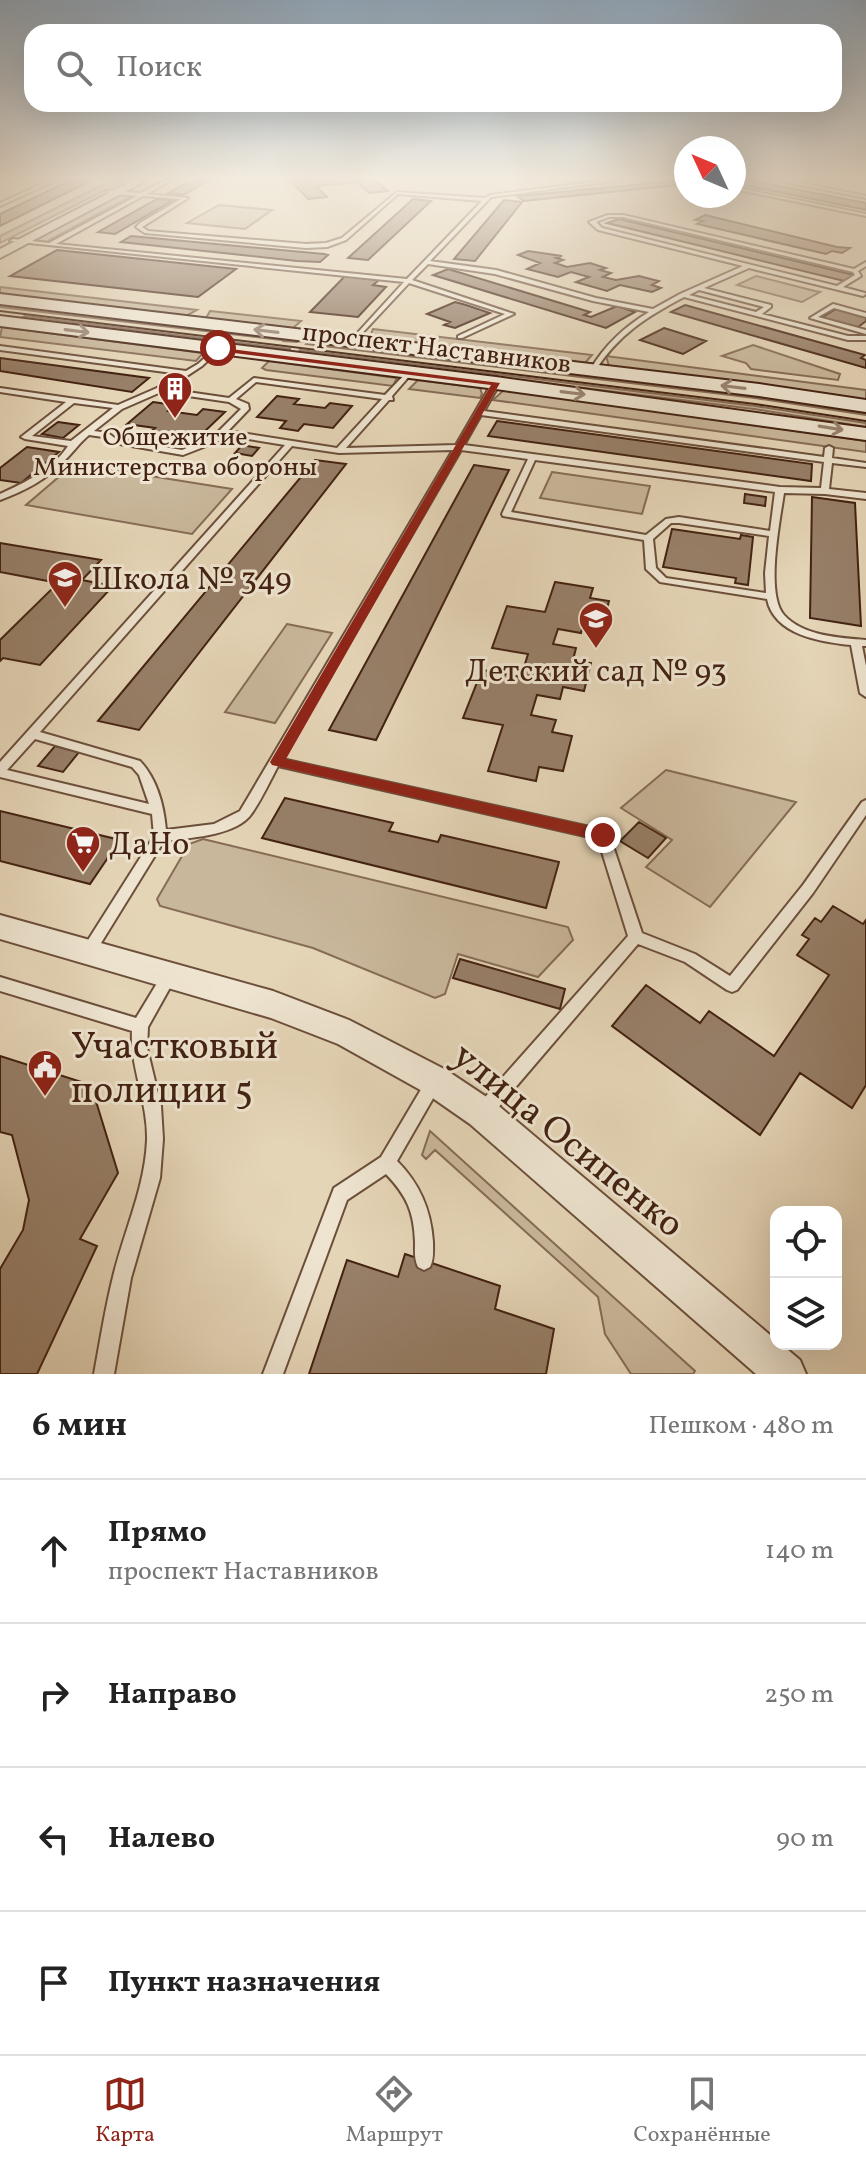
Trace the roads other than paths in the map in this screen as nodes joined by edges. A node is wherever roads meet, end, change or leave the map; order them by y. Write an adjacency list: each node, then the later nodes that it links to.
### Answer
1 (52, 244): 11 (lane)
2 (294, 244): 3 (lane)
3 (324, 244)
4 (443, 244): 7 (lane)
5 (660, 244): 9 (lane)
6 (742, 244): 10 (lane)
7 (426, 262): 11 (lane); 17 (lane)
8 (866, 264): 10 (lane)
9 (748, 266): 12 (lane); 13 (lane)
10 (855, 271): 13 (lane)
11 (408, 281): 22 (lane); 23 (lane)
12 (698, 288): 15 (lane); 18 (lane)
13 (838, 288): 14 (lane)
14 (863, 294)
15 (682, 295): 17 (lane); 18 (lane)
16 (0, 299): 23 (main road, проспект Наставников, one-way to 16)
17 (654, 311): 26 (lane)
18 (757, 315): 21 (lane)
19 (866, 315): 21 (lane)
20 (0, 321): 25 (main road, проспект Наставников, one-way to 25)
21 (866, 335)
22 (460, 337)
23 (353, 341): 26 (main road, проспект Наставников)
24 (0, 348): 28 (lane)
25 (218, 348): 27 (main road, проспект Наставников); 28 (lane)
26 (593, 370): 35 (main road, проспект Наставников, one-way to 26)
27 (410, 372): 29 (main road, проспект Наставников); 32 (lane)
28 (187, 373): 31 (lane)
29 (496, 383): 37 (lane); 40 (main road, проспект Наставников, one-way to 40)
30 (0, 390): 33 (lane)
31 (160, 390): 34 (lane); 36 (lane)
32 (390, 398): 34 (lane); 45 (lane)
33 (73, 400): 36 (lane); 41 (lane)
34 (231, 400): 39 (lane)
35 (866, 406)
36 (119, 407): 38 (lane)
37 (478, 412): 43 (lane); 47 (lane)
38 (87, 432): 39 (lane); 41 (lane)
39 (223, 433): 42 (lane)
40 (866, 434)
41 (73, 444): 52 (lane)
42 (290, 444): 45 (lane); 58 (lane)
43 (459, 447): 45 (lane); 46 (lane); 59 (lane)
44 (829, 448): 47 (lane)
45 (339, 451)
46 (533, 456): 49 (lane); 54 (lane)
47 (827, 459): 48 (lane); 50 (lane)
48 (866, 465)
49 (780, 490): 50 (lane); 53 (lane)
50 (825, 491): 51 (lane)
51 (866, 496)
52 (0, 497)
53 (775, 534): 54 (lane); 55 (lane)
54 (648, 538): 55 (lane)
55 (770, 597): 56 (lane)
56 (861, 643): 57 (lane)
57 (866, 693)
58 (32, 734): 60 (lane); 62 (lane)
59 (277, 762): 63 (lane); 65 (lane)
60 (0, 772): 62 (lane)
61 (866, 805): 65 (lane)
62 (158, 811): 63 (lane)
63 (160, 836): 66 (lane)
64 (0, 927): 66 (street, улица Осипенко)
65 (636, 937): 71 (lane)
66 (88, 952): 67 (street, улица Осипенко)
67 (170, 974): 69 (lane); 70 (street, улица Осипенко)
68 (0, 984): 69 (lane)
69 (140, 1026): 74 (lane)
70 (435, 1081): 71 (street, улица Осипенко); 72 (lane)
71 (482, 1113): 76 (street, улица Осипенко)
72 (387, 1163): 73 (lane); 75 (lane)
73 (424, 1261)
74 (104, 1374)
75 (273, 1374)
76 (786, 1374)

